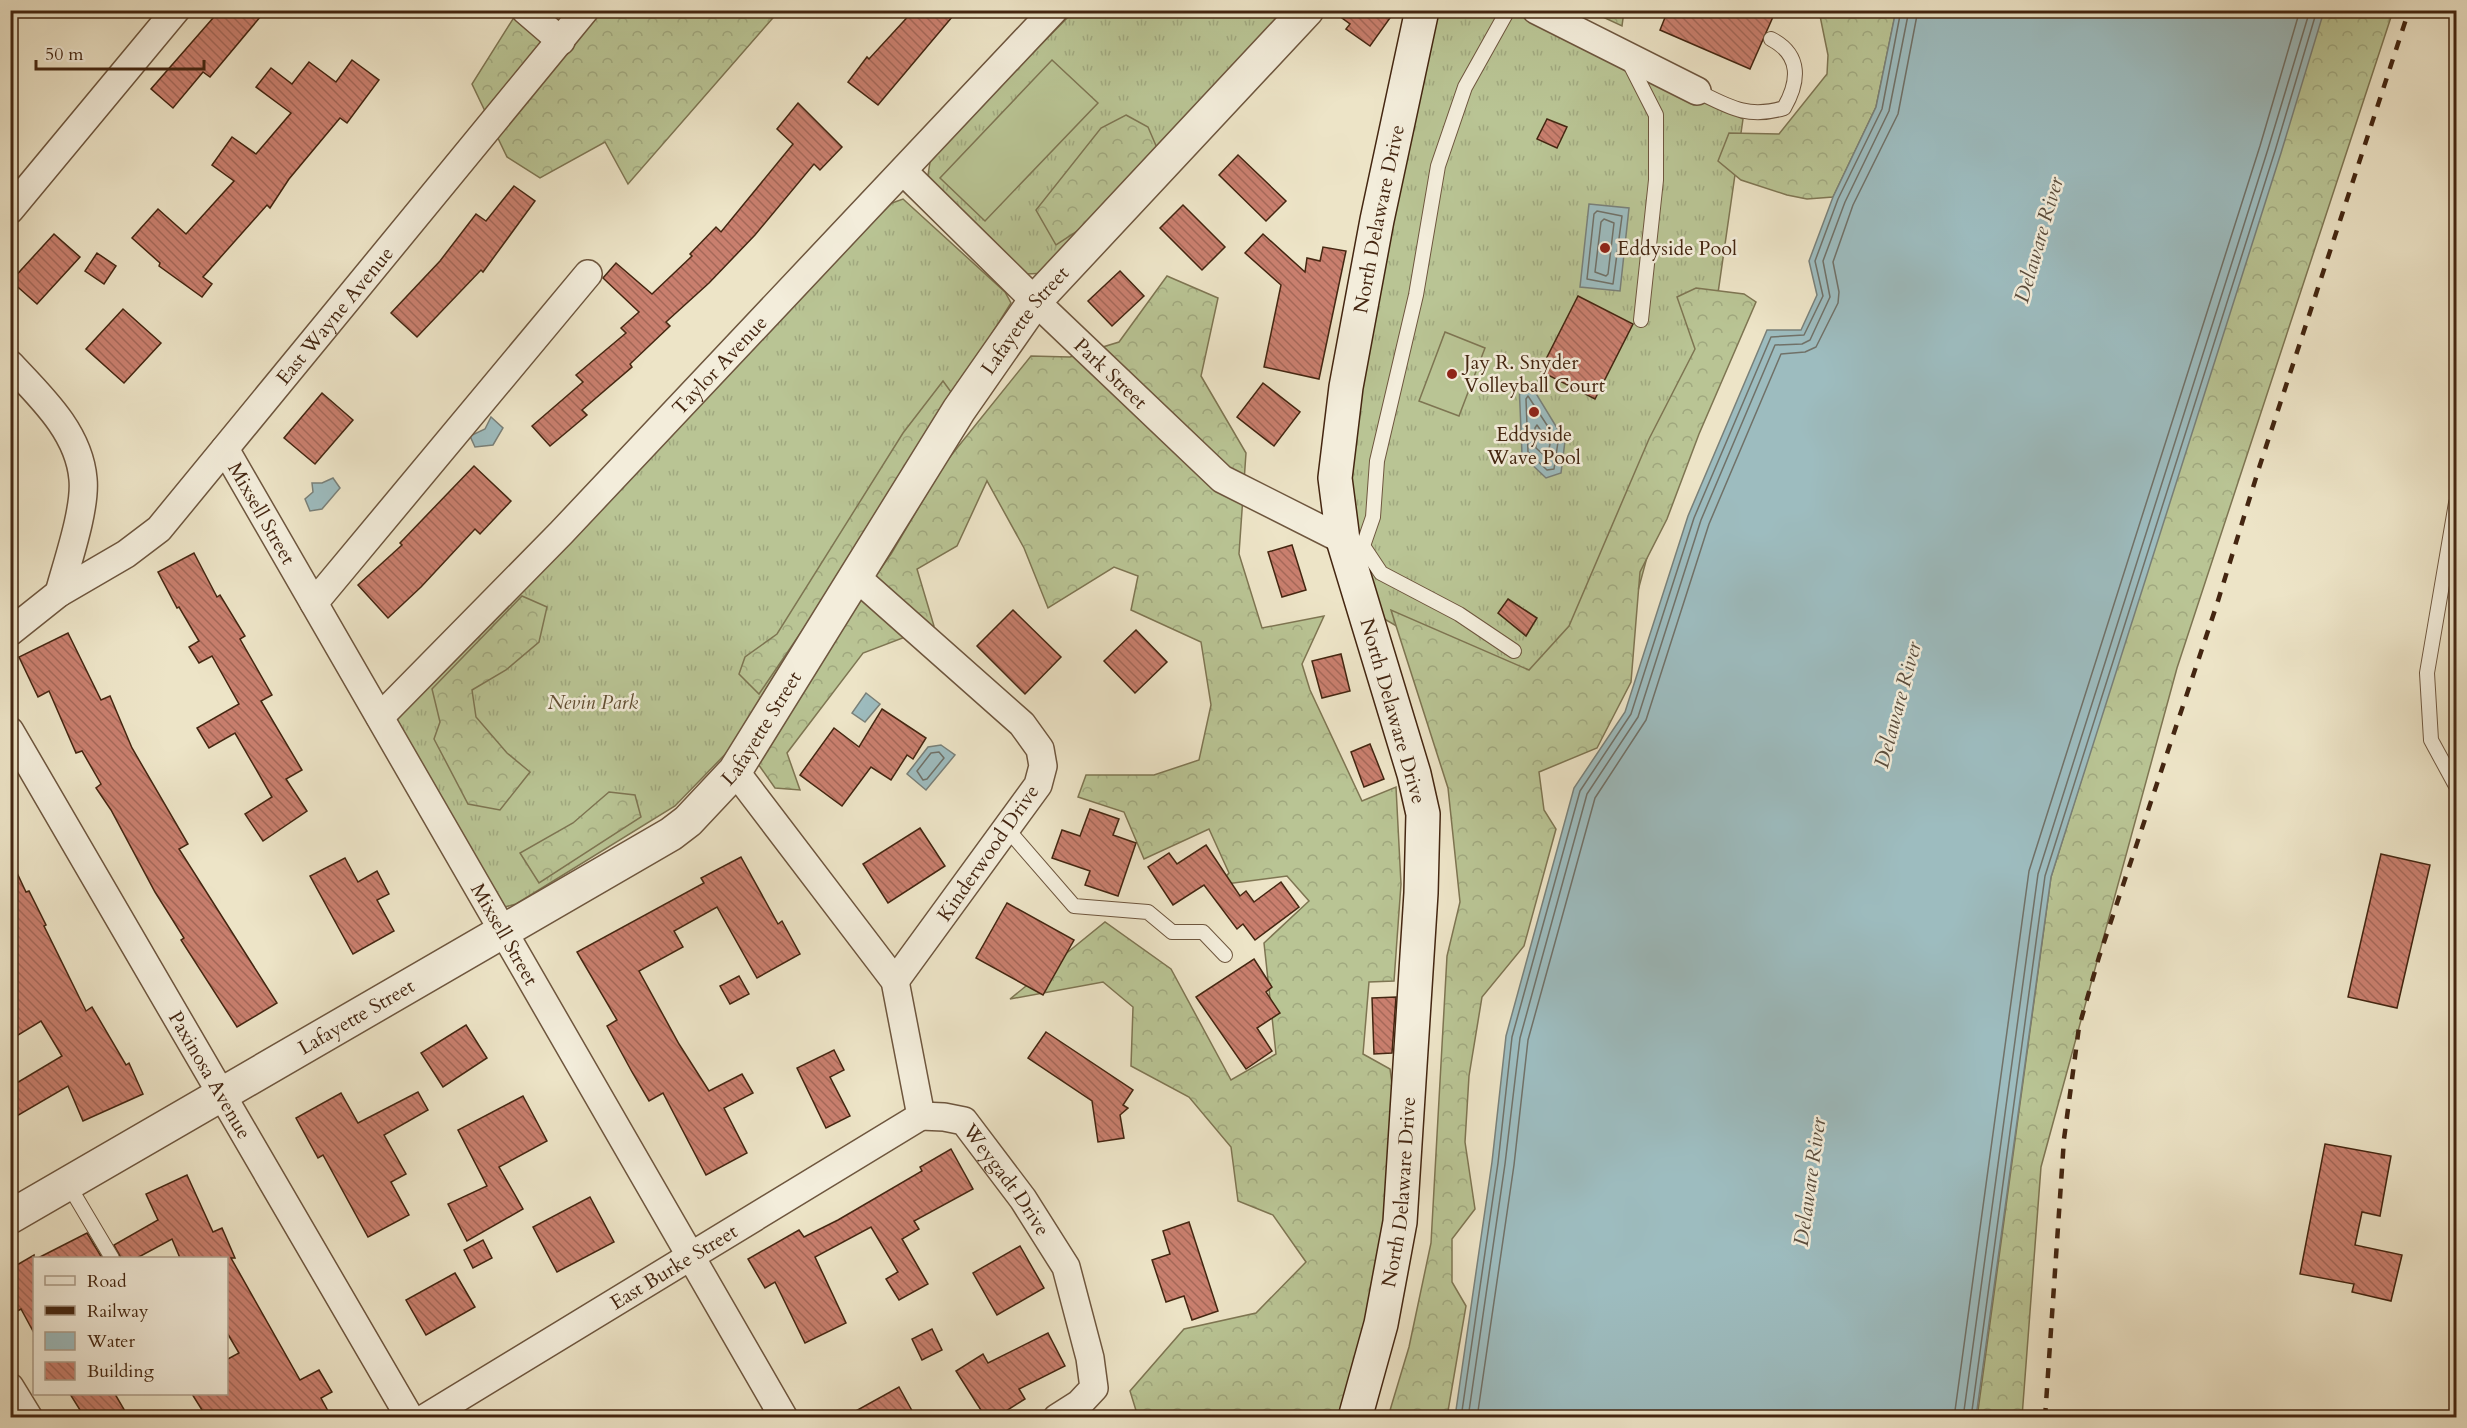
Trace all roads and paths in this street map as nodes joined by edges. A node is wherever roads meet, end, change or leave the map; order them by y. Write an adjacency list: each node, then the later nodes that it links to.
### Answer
1 (176, 10): 14 (street)
2 (525, 10): 10 (street)
3 (585, 10): 10 (street, East Wayne Avenue)
4 (1054, 10): 13 (street, Taylor Avenue)
5 (1307, 10): 16 (street, Lafayette Street)
6 (1422, 10): 21 (street, North Delaware Drive)
7 (1508, 10): 21 (lane)
8 (1536, 10): 11 (street)
9 (1771, 39): 12 (lane)
10 (561, 41): 19 (street, East Wayne Avenue)
11 (1625, 55): 12 (street); 17 (lane)
12 (1697, 91)
13 (903, 171): 16 (street, Park Street); 27 (street, Taylor Avenue)
14 (10, 210)
15 (588, 274): 24 (street)
16 (1035, 301): 21 (street, Park Street); 22 (street, Lafayette Street)
17 (1641, 320)
18 (10, 364): 23 (street)
19 (225, 449): 23 (street, East Wayne Avenue); 24 (street, Mixsell Street)
20 (2457, 503): 30 (lane)
21 (1353, 543): 26 (lane); 47 (street, North Delaware Drive)
22 (855, 576): 29 (street, Lafayette Street); 31 (street, Kinderwood Drive)
23 (59, 593): 25 (street, East Wayne Avenue)
24 (314, 603): 27 (street, Mixsell Street)
25 (10, 632)
26 (1514, 651)
27 (380, 717): 32 (street, Mixsell Street)
28 (10, 731): 35 (street, Paxinosa Avenue)
29 (735, 771): 32 (street, Lafayette Street); 34 (street)
30 (2457, 786)
31 (1008, 830): 33 (lane); 34 (street, Kinderwood Drive)
32 (503, 931): 35 (street, Lafayette Street); 39 (street, Mixsell Street)
33 (1225, 955)
34 (894, 981): 36 (street)
35 (222, 1094): 37 (street, Lafayette Street); 43 (street, Paxinosa Avenue)
36 (921, 1116): 39 (street, East Burke Street); 46 (street, Weygadt Drive)
37 (68, 1184): 38 (street, Lafayette Street); 40 (lane)
38 (10, 1217)
39 (691, 1256): 44 (street, East Burke Street); 45 (street, Mixsell Street)
40 (111, 1257)
41 (10, 1387): 42 (street)
42 (28, 1418)
43 (410, 1418)
44 (425, 1418)
45 (784, 1418)
46 (1057, 1418)
47 (1355, 1418)

